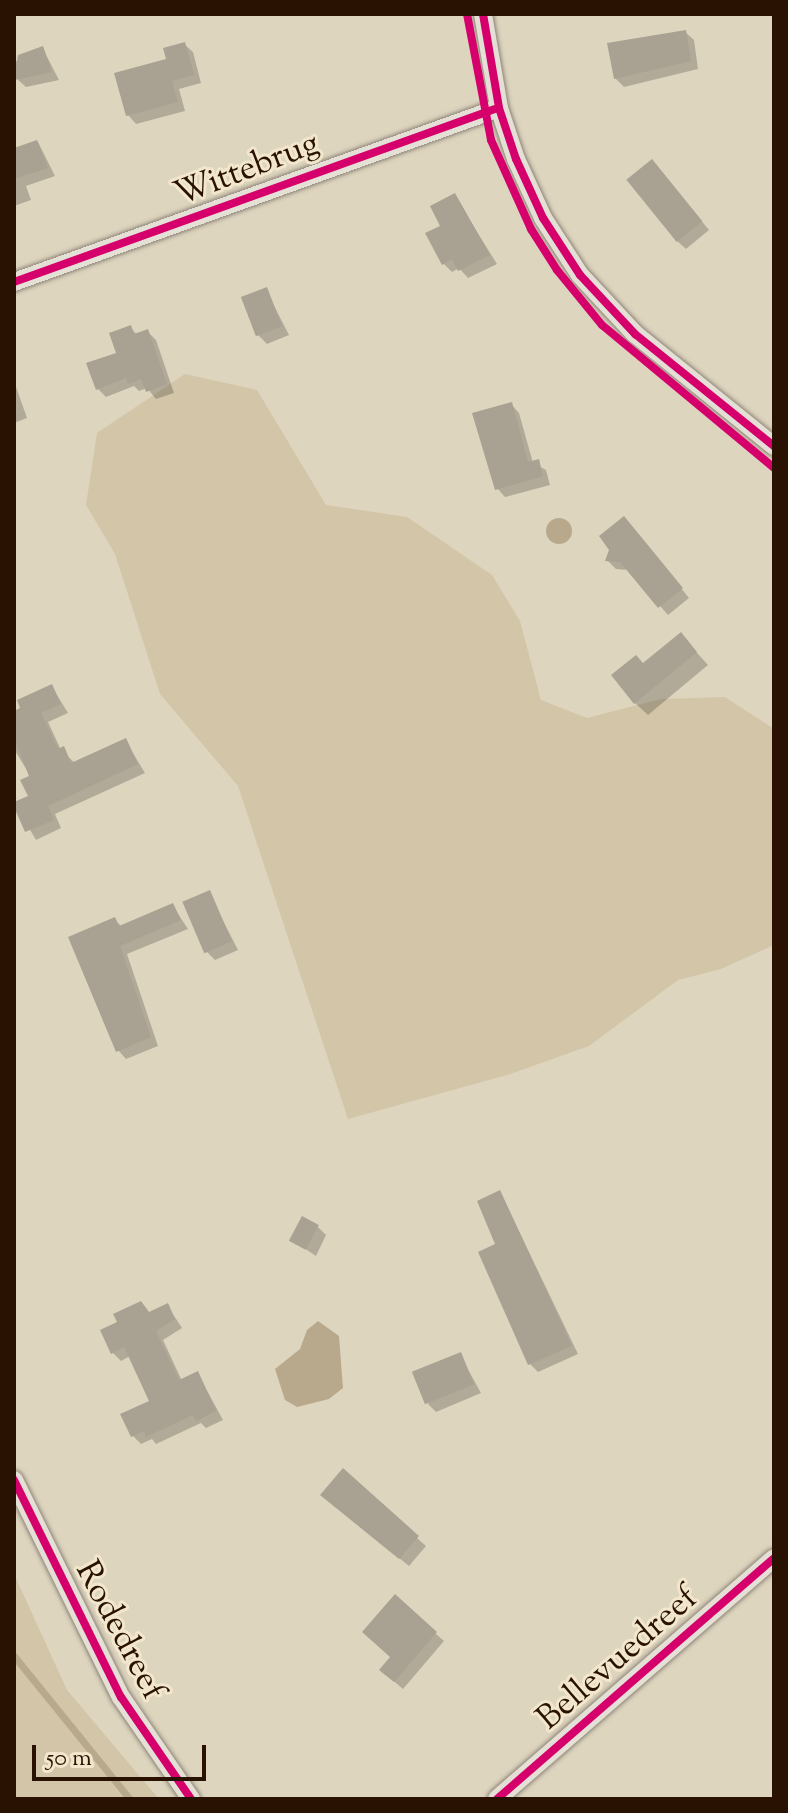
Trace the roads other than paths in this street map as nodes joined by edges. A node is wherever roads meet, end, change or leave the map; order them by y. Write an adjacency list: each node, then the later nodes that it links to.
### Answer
1 (483, 14): 2 (street)
2 (499, 108): 3 (street, Wittebrug); 4 (street)
3 (14, 282)
4 (774, 446)
5 (14, 1480): 7 (street, Rodedreef)
6 (774, 1558): 8 (street, Bellevuedreef)
7 (191, 1799)
8 (497, 1799)

